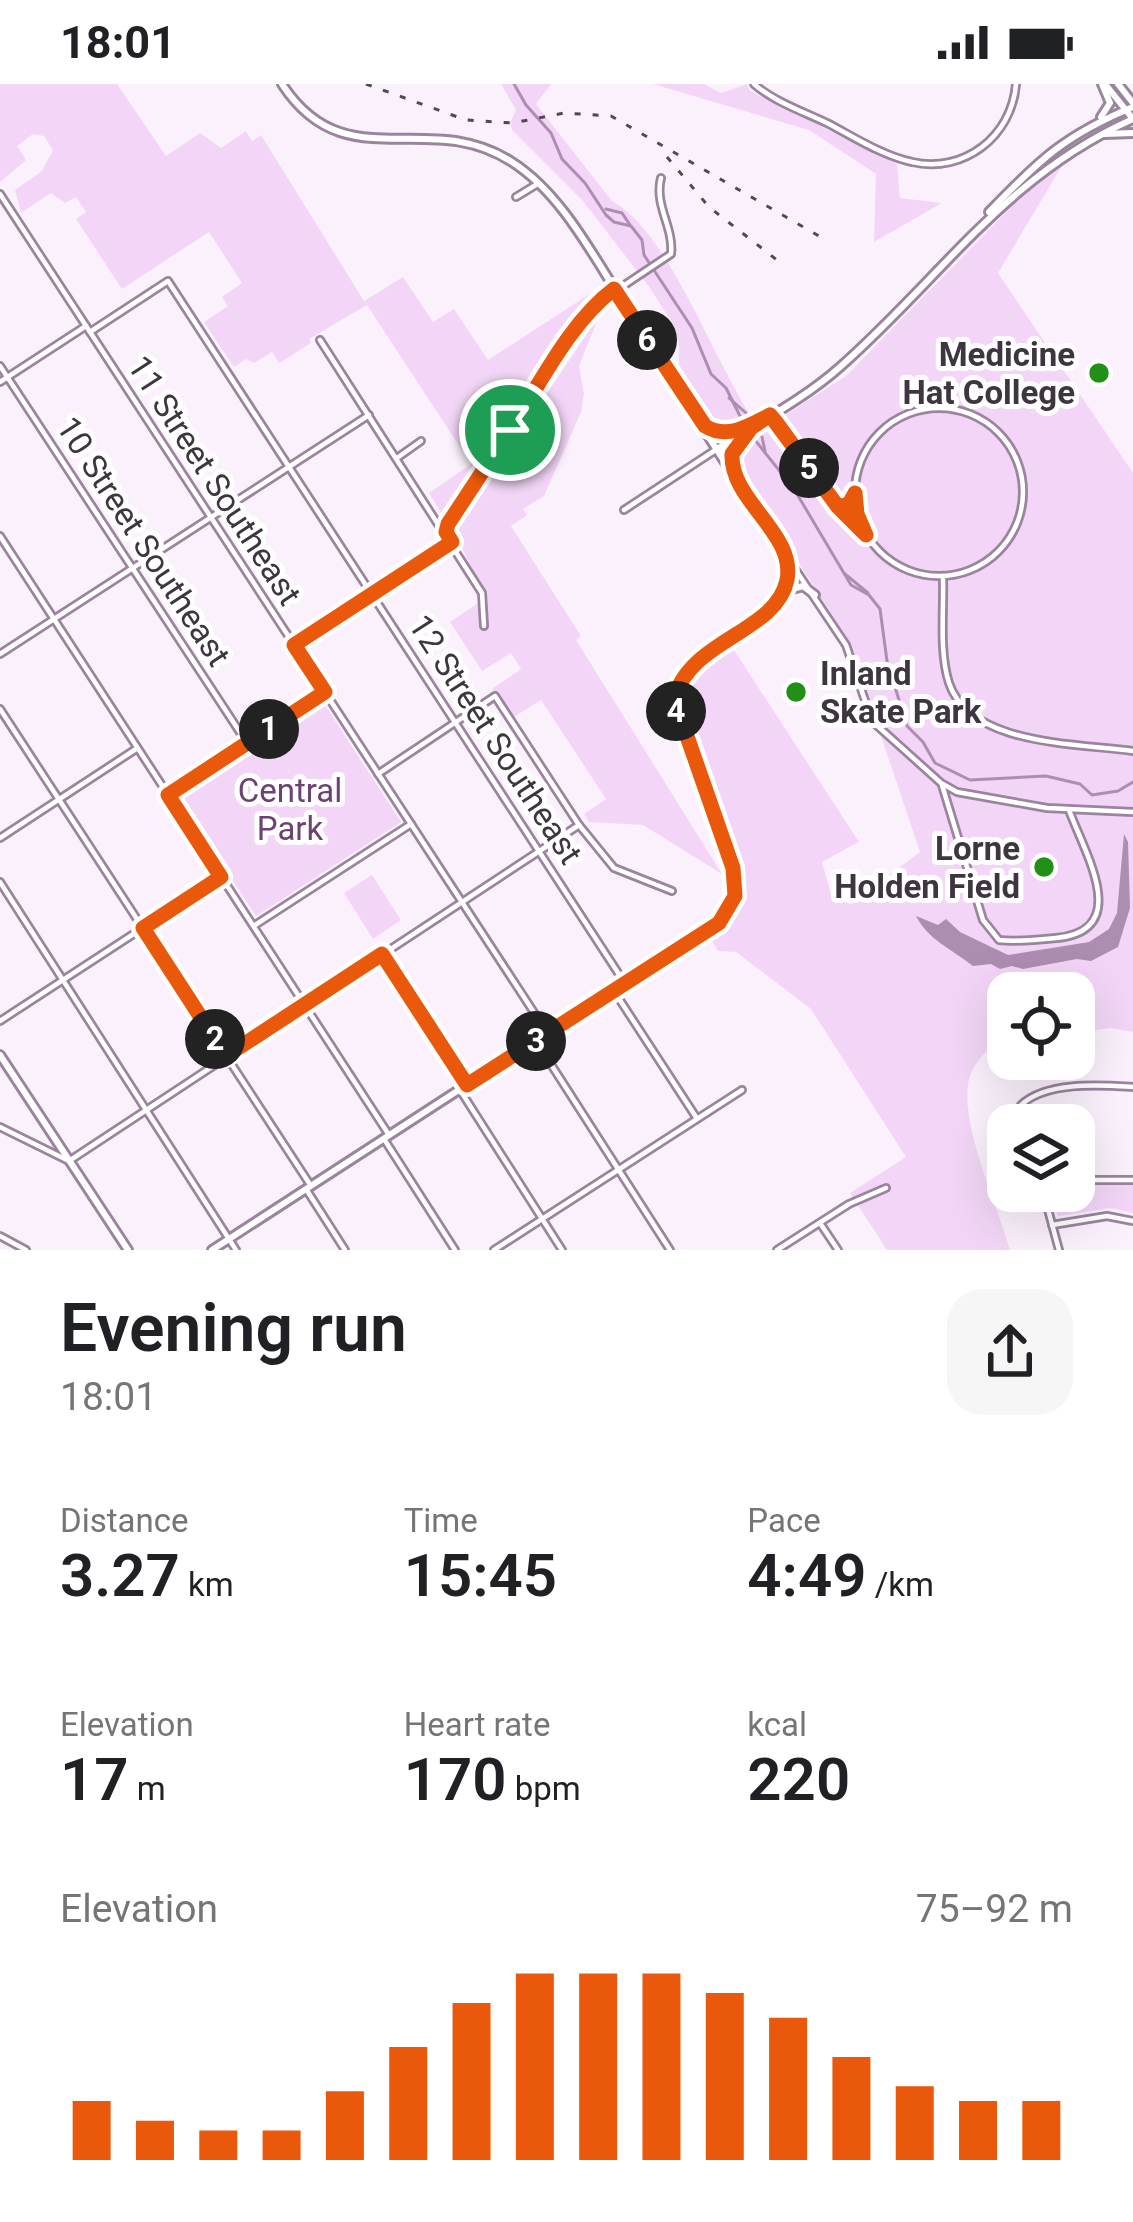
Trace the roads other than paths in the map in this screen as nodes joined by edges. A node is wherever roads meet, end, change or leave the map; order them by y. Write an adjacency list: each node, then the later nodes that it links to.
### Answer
1 (282, 84): 13 (street)
2 (754, 84): 3 (street)
3 (1016, 84)
4 (1104, 84): 7 (street); 9 (street)
5 (1118, 84): 6 (street); 7 (street)
6 (1133, 92)
7 (1131, 106): 8 (street); 9 (street)
8 (1133, 119): 10 (street)
9 (1087, 127): 16 (street)
10 (1100, 134): 11 (street); 16 (street)
11 (1133, 134)
12 (661, 178): 17 (street)
13 (538, 184): 15 (street); 17 (street)
14 (0, 194): 18 (street, 11 Street Southeast)
15 (516, 197)
16 (976, 230): 25 (street)
17 (614, 289): 23 (street); 36 (street)
18 (88, 329): 21 (street); 30 (street, 12 Street Southeast); 35 (street, 11 Street Southeast)
19 (320, 340): 24 (street)
20 (0, 366): 21 (street, 10 Street Southeast)
21 (8, 377): 22 (street); 41 (street, 10 Street Southeast)
22 (0, 382)
23 (694, 414): 25 (street); 28 (street)
24 (369, 415): 29 (street); 30 (street)
25 (768, 417): 26 (street); 33 (street)
26 (751, 428): 28 (street); 31 (street)
27 (421, 441): 29 (street)
28 (717, 449): 31 (street); 34 (street)
29 (398, 458): 36 (street)
30 (290, 466): 35 (street); 44 (street, 12 Street Southeast)
31 (737, 479): 40 (street)
32 (855, 493): 33 (street); 37 (street); 42 (street)
33 (838, 507): 37 (street)
34 (623, 510)
35 (211, 517): 41 (street); 48 (street, 11 Street Southeast)
36 (446, 532): 39 (street)
37 (866, 535): 42 (street)
38 (0, 536): 46 (street)
39 (452, 542): 44 (street); 47 (street)
40 (778, 544): 43 (street); 45 (street)
41 (132, 568): 46 (street); 53 (street, 10 Street Southeast)
42 (943, 577): 55 (street)
43 (782, 593): 45 (street); 76 (street)
44 (373, 594): 48 (street); 52 (street, 12 Street Southeast)
45 (815, 595): 57 (street)
46 (54, 619): 49 (street); 54 (street)
47 (484, 626)
48 (294, 645): 50 (street, 11 Street Southeast)
49 (0, 654)
50 (325, 692): 53 (street); 56 (street, 11 Street Southeast)
51 (0, 709): 60 (street)
52 (457, 722): 56 (street); 65 (street); 67 (street, 12 Street Southeast)
53 (247, 743): 59 (street)
54 (138, 748): 59 (street); 60 (street)
55 (1133, 752)
56 (378, 774): 64 (street, 11 Street Southeast)
57 (941, 783): 58 (street); 61 (street)
58 (957, 792): 61 (street); 62 (street)
59 (168, 795): 68 (street)
60 (59, 799): 66 (street); 73 (street)
61 (947, 800): 62 (street)
62 (1069, 810): 63 (street)
63 (1133, 812)
64 (411, 824): 71 (street, 11 Street Southeast); 72 (street)
65 (579, 825): 67 (street); 70 (street)
66 (0, 838)
67 (539, 852): 71 (street); 76 (street, 12 Street Southeast)
68 (221, 877): 72 (street); 73 (street)
69 (0, 882): 75 (street)
70 (672, 891)
71 (462, 902): 74 (street); 80 (street, 11 Street Southeast)
72 (254, 926): 78 (street)
73 (143, 928): 75 (street); 83 (street)
74 (382, 954): 78 (street); 85 (street)
75 (64, 979): 79 (street); 88 (street)
76 (625, 983): 77 (street)
77 (614, 991): 80 (street); 89 (street)
78 (305, 1005): 83 (street); 91 (street)
79 (0, 1021)
80 (548, 1034): 81 (street)
81 (536, 1041): 85 (street); 93 (street)
82 (0, 1055): 92 (street)
83 (226, 1056): 88 (street); 96 (street)
84 (1133, 1087): 87 (street)
85 (464, 1088): 91 (street); 99 (street)
86 (742, 1090): 89 (street)
87 (1022, 1104)
88 (147, 1108): 92 (street); 104 (street)
89 (697, 1119): 93 (street)
90 (0, 1127): 92 (street)
91 (387, 1137): 96 (street); 110 (street)
92 (69, 1161): 106 (street)
93 (619, 1169): 99 (street); 113 (street)
94 (1095, 1180): 95 (street)
95 (1133, 1180)
96 (309, 1187): 104 (street); 109 (street)
97 (886, 1188): 101 (street)
98 (1049, 1212): 102 (street)
99 (542, 1219): 111 (street); 112 (street)
100 (1133, 1221): 102 (street)
101 (820, 1223): 114 (street); 115 (street)
102 (1052, 1225): 116 (street)
103 (0, 1236): 105 (street)
104 (229, 1239): 107 (street); 108 (street)
105 (26, 1250)
106 (128, 1250)
107 (212, 1250)
108 (236, 1250)
109 (345, 1250)
110 (455, 1250)
111 (494, 1250)
112 (562, 1250)
113 (670, 1250)
114 (778, 1250)
115 (838, 1250)
116 (1060, 1250)

